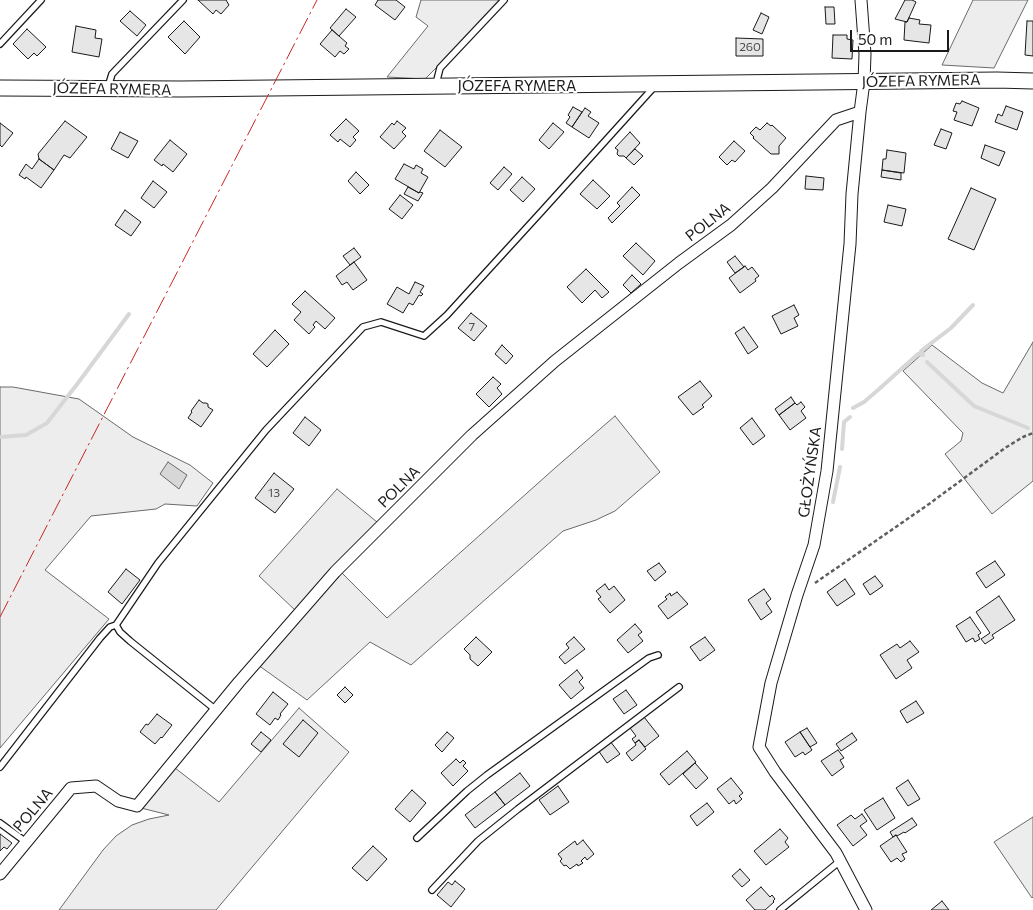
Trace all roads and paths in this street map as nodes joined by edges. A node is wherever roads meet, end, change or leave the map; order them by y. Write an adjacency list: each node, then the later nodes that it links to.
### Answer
1 (41, 0): 5 (lane)
2 (182, 0): 11 (lane)
3 (504, 0): 9 (lane)
4 (861, 0): 7 (street, GŁOŻYŃSKA)
5 (0, 44)
6 (1033, 81): 7 (street, JÓZEFA RYMERA)
7 (864, 82): 8 (street, JÓZEFA RYMERA); 12 (street, GŁOŻYŃSKA)
8 (655, 85): 9 (street, JÓZEFA RYMERA); 15 (lane)
9 (436, 87): 11 (street, JÓZEFA RYMERA)
10 (0, 88): 11 (street, JÓZEFA RYMERA)
11 (107, 89)
12 (860, 112): 14 (street, GŁOŻYŃSKA); 18 (street, POLNA)
13 (1033, 433): 14 (path)
14 (797, 595): 23 (street, GŁOŻYŃSKA)
15 (116, 625): 18 (lane); 19 (lane)
16 (658, 655): 21 (lane)
17 (679, 688): 25 (lane)
18 (216, 710): 22 (street, POLNA)
19 (0, 767)
20 (0, 823): 22 (lane)
21 (417, 838)
22 (26, 842): 24 (street, POLNA)
23 (840, 861): 26 (lane); 27 (street, GŁOŻYŃSKA)
24 (0, 874)
25 (432, 890)
26 (780, 910)
27 (866, 910)

